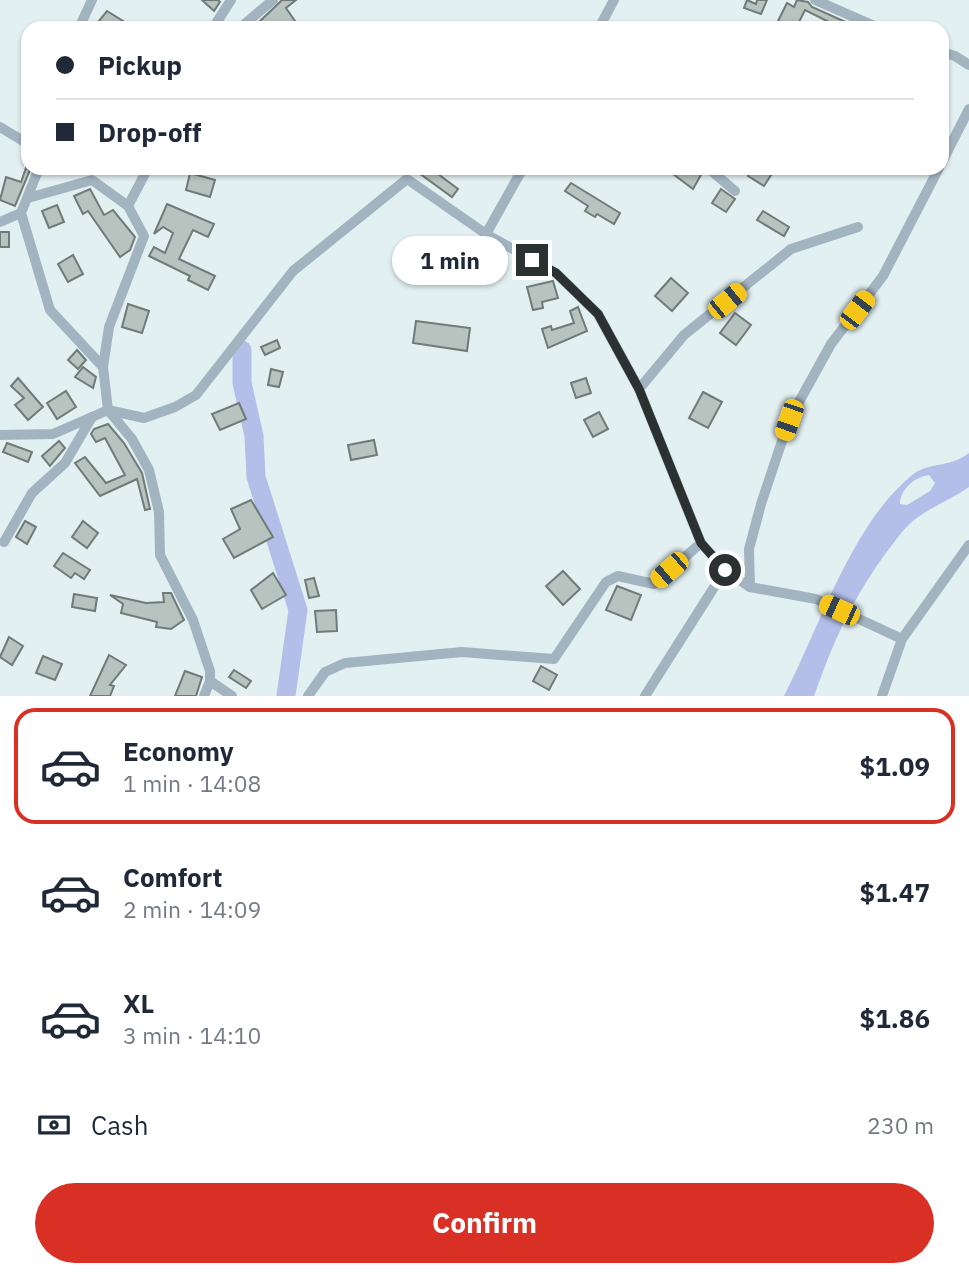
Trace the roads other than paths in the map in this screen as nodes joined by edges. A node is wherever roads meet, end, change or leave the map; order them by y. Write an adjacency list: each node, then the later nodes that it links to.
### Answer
1 (92, 0): 6 (street)
2 (231, 0): 7 (street)
3 (273, 0): 8 (street)
4 (614, 0): 9 (street)
5 (815, 0): 10 (street)
6 (82, 21)
7 (218, 21)
8 (248, 21)
9 (603, 21)
10 (863, 21)
11 (949, 54): 12 (street)
12 (969, 65)
13 (969, 109): 16 (street)
14 (0, 127): 15 (street)
15 (21, 140)
16 (949, 148)
17 (36, 175): 25 (street)
18 (144, 175): 26 (street)
19 (409, 175): 23 (street)
20 (519, 175): 30 (street)
21 (716, 175): 24 (street)
22 (935, 175): 40 (street)
23 (407, 179): 30 (street); 33 (street)
24 (735, 191)
25 (28, 198): 26 (street); 27 (street)
26 (128, 206): 31 (street)
27 (21, 213): 28 (street); 31 (street)
28 (0, 222)
29 (858, 227): 32 (street)
30 (486, 234): 32 (street)
31 (103, 367): 33 (street)
32 (639, 389): 37 (street)
33 (108, 410): 34 (street); 42 (street)
34 (92, 417): 35 (street); 36 (street)
35 (0, 435)
36 (4, 542)
37 (701, 543): 39 (street); 45 (street)
38 (969, 545): 41 (street)
39 (725, 570): 40 (street); 46 (street)
40 (750, 587): 41 (street)
41 (902, 639): 47 (street)
42 (210, 681): 43 (street); 44 (street)
43 (204, 696)
44 (232, 696)
45 (308, 696)
46 (645, 696)
47 (882, 696)

